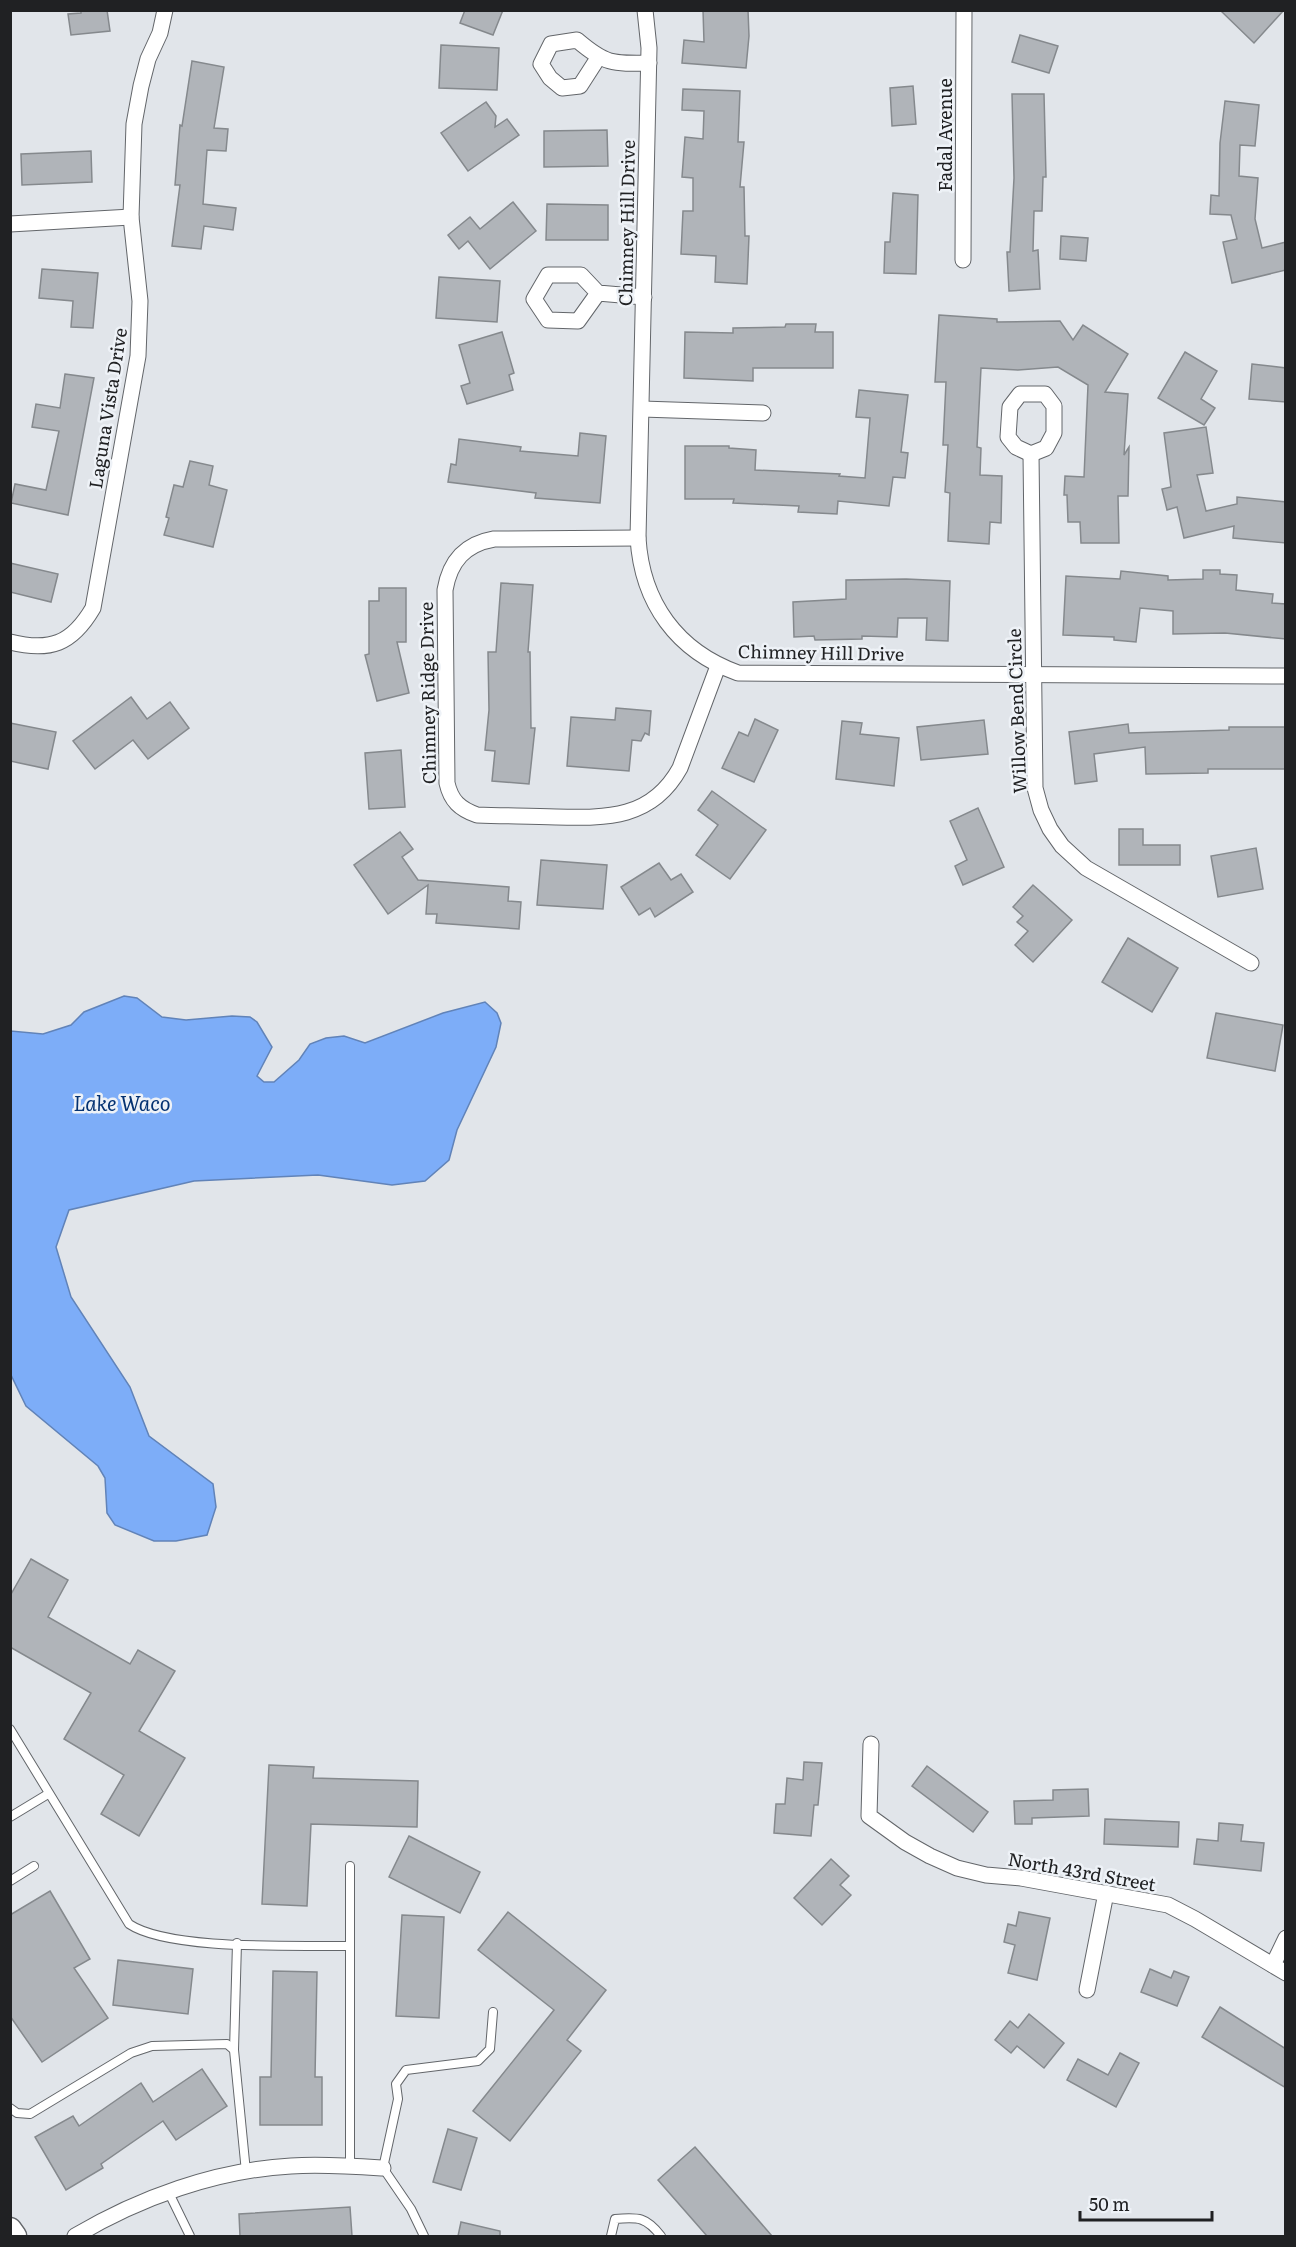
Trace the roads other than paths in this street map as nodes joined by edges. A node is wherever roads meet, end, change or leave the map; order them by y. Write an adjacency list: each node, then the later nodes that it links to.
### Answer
1 (165, 10): 6 (street, Laguna Vista Drive)
2 (645, 10): 5 (street, Chimney Hill Drive)
3 (964, 10): 8 (street, Fadal Avenue)
4 (598, 58): 5 (street)
5 (649, 63): 10 (street, Chimney Hill Drive)
6 (131, 217): 7 (street); 15 (street, Laguna Vista Drive)
7 (10, 224)
8 (963, 260)
9 (598, 293): 10 (street)
10 (644, 297): 11 (street, Chimney Hill Drive)
11 (642, 409): 12 (street); 14 (street, Chimney Hill Drive)
12 (763, 413)
13 (1031, 454): 17 (street, Willow Bend Circle)
14 (638, 538): 16 (street, Chimney Hill Drive); 16 (street, Chimney Ridge Drive)
15 (10, 642)
16 (718, 666): 17 (street, Chimney Hill Drive)
17 (1033, 675): 18 (street, Chimney Hill Drive); 19 (street, Willow Bend Circle)
18 (1286, 676)
19 (1251, 963)
20 (10, 1729): 22 (lane)
21 (871, 1744): 27 (street, North 43rd Street)
22 (48, 1794): 23 (lane); 29 (lane)
23 (10, 1817)
24 (34, 1866): 26 (lane)
25 (350, 1866): 30 (lane)
26 (10, 1881)
27 (1106, 1893): 31 (street, North 43rd Street); 32 (street)
28 (1286, 1938): 31 (street)
29 (237, 1943): 30 (lane); 34 (lane)
30 (350, 1946): 36 (lane)
31 (1279, 1969)
32 (1087, 1990)
33 (493, 2012): 37 (lane)
34 (234, 2050): 35 (lane); 38 (lane)
35 (10, 2109)
36 (350, 2166): 37 (street); 38 (street)
37 (383, 2168): 44 (lane)
38 (246, 2172): 39 (street)
39 (169, 2193): 42 (street); 43 (lane)
40 (10, 2229): 41 (main road)
41 (15, 2236)
42 (75, 2236)
43 (189, 2236)
44 (424, 2236)
45 (611, 2236): 46 (lane)
46 (661, 2236)

